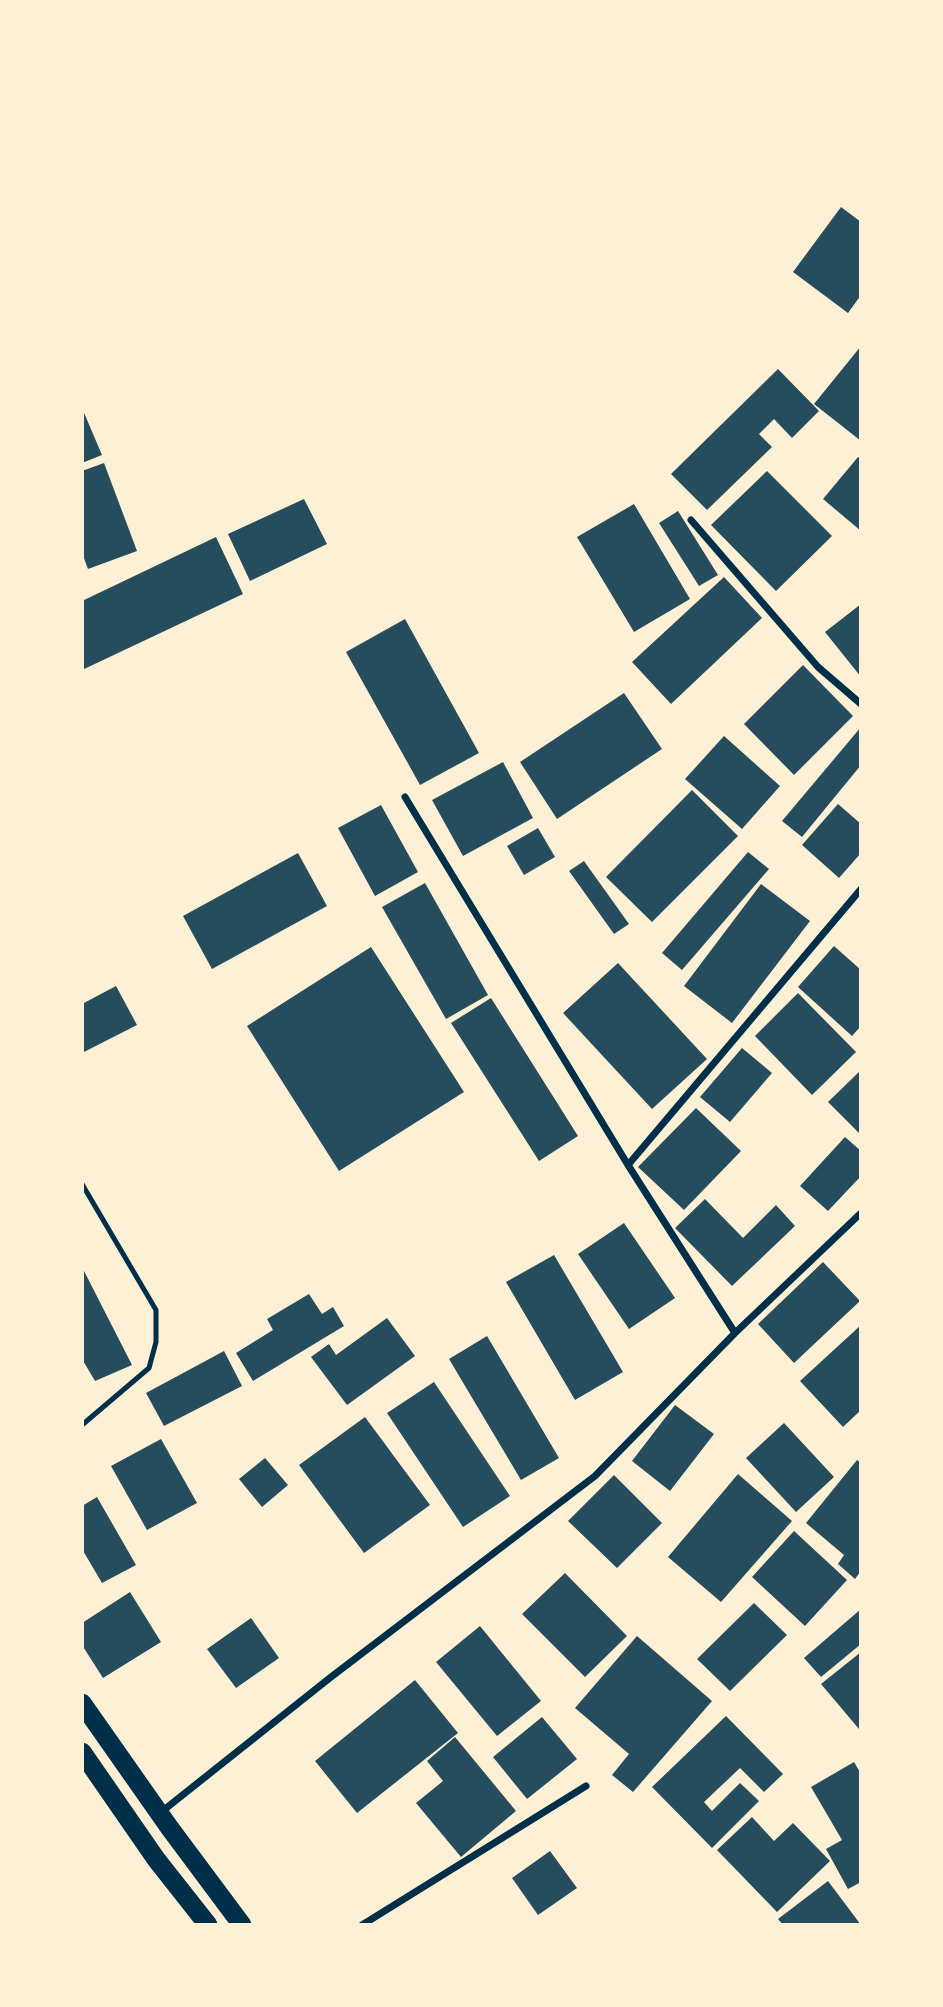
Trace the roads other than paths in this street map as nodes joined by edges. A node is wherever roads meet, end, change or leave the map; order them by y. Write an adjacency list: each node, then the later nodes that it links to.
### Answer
1 (691, 520): 2 (street)
2 (861, 704)
3 (405, 797): 5 (street)
4 (861, 889): 5 (street)
5 (628, 1165): 8 (street)
6 (82, 1184): 9 (lane)
7 (861, 1213): 8 (street)
8 (735, 1333): 13 (street)
9 (82, 1425)
10 (82, 1703): 13 (highway)
11 (82, 1752): 14 (highway)
12 (586, 1786): 16 (street)
13 (160, 1813): 15 (highway)
14 (208, 1925)
15 (242, 1925)
16 (362, 1925)

